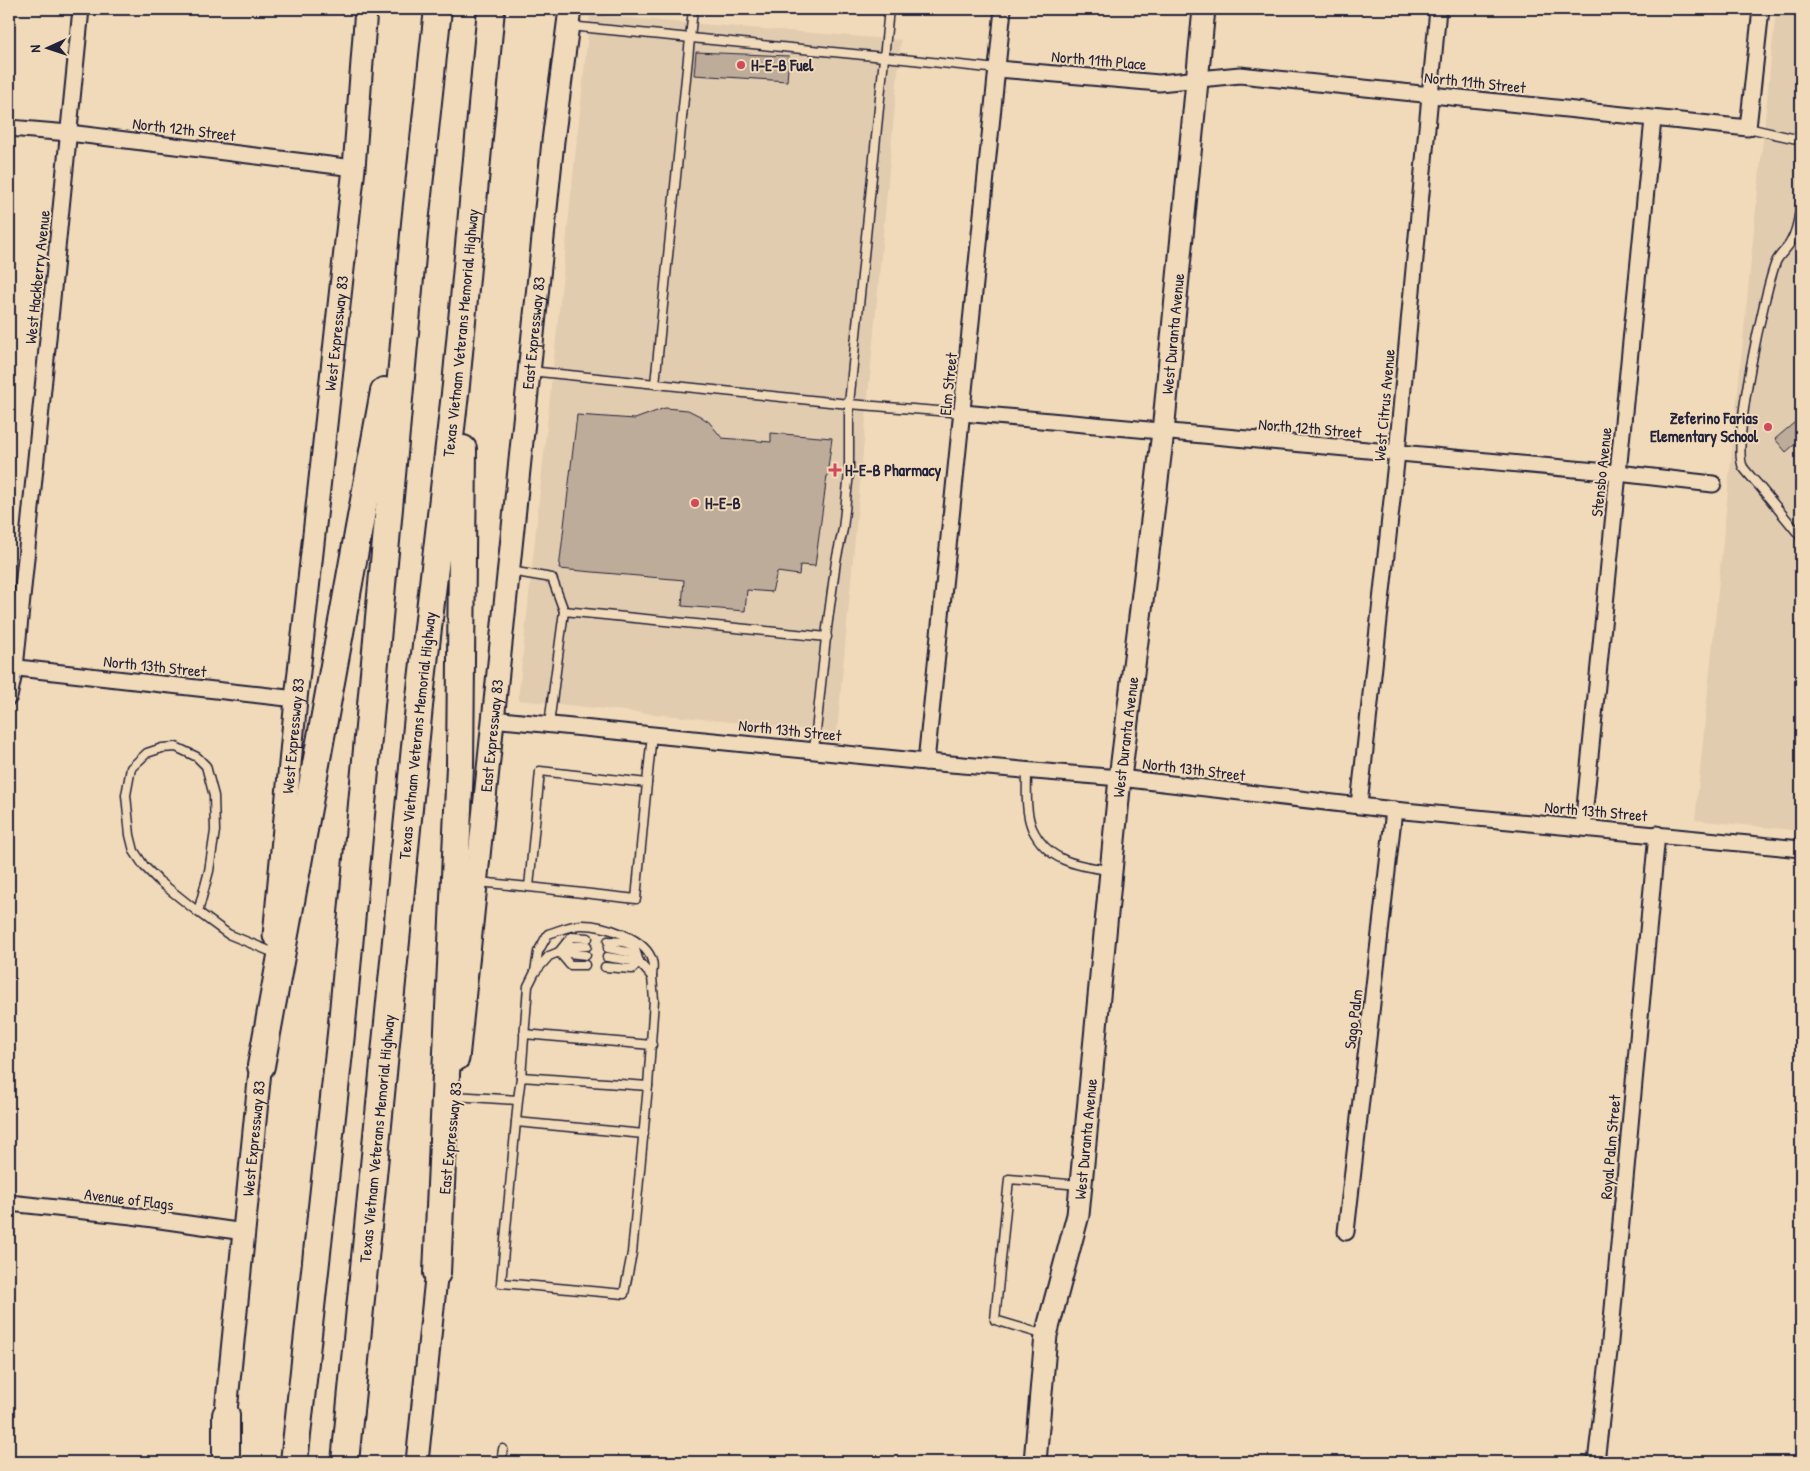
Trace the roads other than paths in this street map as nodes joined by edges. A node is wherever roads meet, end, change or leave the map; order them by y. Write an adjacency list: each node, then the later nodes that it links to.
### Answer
1 (81, 9): 20 (street, West Hackberry Avenue)
2 (366, 9): 22 (main road, West Expressway 83)
3 (438, 9): 24 (highway)
4 (491, 9): 25 (highway, Texas Vietnam Veterans Memorial Highway)
5 (693, 9): 12 (lane)
6 (890, 9): 13 (lane)
7 (1004, 9): 14 (street, Elm Street)
8 (1204, 9): 15 (main road, West Duranta Avenue)
9 (1438, 9): 16 (street, West Citrus Avenue)
10 (1760, 9): 19 (street)
11 (569, 17): 12 (lane); 26 (main road, East Expressway 83)
12 (690, 38): 13 (lane); 27 (lane)
13 (884, 57): 14 (lane); 28 (lane)
14 (998, 70): 15 (street, North 11th Place); 29 (street, Elm Street)
15 (1198, 78): 16 (street, North 11th Street); 30 (main road, West Duranta Avenue)
16 (1431, 94): 17 (street, North 11th Street); 31 (street, West Citrus Avenue)
17 (1653, 119): 19 (street, North 11th Street); 32 (street, Stensbo Avenue)
18 (9, 128): 20 (street, North 12th Street)
19 (1748, 128): 21 (lane)
20 (69, 133): 22 (street, North 12th Street); 38 (street, West Hackberry Avenue)
21 (1801, 140)
22 (354, 168): 40 (main road, West Expressway 83)
23 (1801, 203): 34 (lane)
24 (415, 223): 71 (highway); 88 (highway)
25 (465, 290): 82 (highway); 89 (highway, Texas Vietnam Veterans Memorial Highway)
26 (530, 371): 27 (lane); 35 (main road, East Expressway 83)
27 (655, 384): 28 (lane)
28 (849, 404): 29 (lane); 37 (lane)
29 (963, 413): 30 (street, North 12th Street); 45 (street, Elm Street)
30 (1162, 432): 31 (street, North 12th Street); 47 (main road, West Duranta Avenue)
31 (1397, 453): 32 (street, North 12th Street); 49 (street, West Citrus Avenue)
32 (1618, 473): 33 (street, North 12th Street); 51 (street, Stensbo Avenue)
33 (1713, 484)
34 (1801, 537)
35 (508, 571): 36 (lane); 41 (main road, East Expressway 83)
36 (564, 611): 37 (lane); 42 (lane)
37 (827, 637): 44 (lane)
38 (12, 667): 39 (street, West Hackberry Avenue); 40 (street, North 13th Street)
39 (9, 697)
40 (296, 699): 60 (main road, West Expressway 83)
41 (492, 719): 42 (street, North 13th Street); 55 (main road, East Expressway 83)
42 (549, 724): 43 (street, North 13th Street)
43 (652, 734): 44 (street, North 13th Street); 48 (lane)
44 (814, 750): 45 (street, North 13th Street)
45 (926, 762): 46 (street, North 13th Street)
46 (1027, 770): 47 (street, North 13th Street); 54 (lane)
47 (1120, 778): 49 (street, North 13th Street); 54 (main road, West Duranta Avenue)
48 (647, 783): 56 (lane); 56 (lane)
49 (1359, 805): 50 (street, North 13th Street)
50 (1394, 810): 51 (street, North 13th Street); 81 (street, Sago Palm)
51 (1583, 827): 52 (street, North 13th Street)
52 (1657, 834): 53 (street, North 13th Street); 93 (street, Royal Palm Street)
53 (1801, 849)
54 (1111, 870): 78 (main road, West Duranta Avenue)
55 (476, 882): 56 (lane); 74 (main road, East Expressway 83)
56 (529, 887)
57 (198, 912): 57 (lane); 60 (lane)
58 (588, 942): 61 (lane)
59 (608, 944): 64 (lane)
60 (272, 952): 71 (main road, West Expressway 83)
61 (559, 952): 62 (lane); 65 (lane); 67 (lane)
62 (586, 955)
63 (607, 957): 64 (lane)
64 (639, 962): 66 (lane); 68 (lane)
65 (584, 965)
66 (606, 967)
67 (535, 972): 68 (lane); 69 (lane)
68 (652, 977): 70 (lane)
69 (524, 1034): 70 (lane); 72 (lane)
70 (652, 1045): 73 (lane)
71 (261, 1066): 80 (main road, West Expressway 83)
72 (521, 1077): 73 (lane); 75 (lane)
73 (648, 1086): 77 (lane)
74 (454, 1096): 75 (lane); 82 (main road, East Expressway 83)
75 (518, 1100): 76 (lane)
76 (516, 1122): 77 (lane); 77 (lane)
77 (644, 1134)
78 (1080, 1186): 83 (main road, West Duranta Avenue); 83 (lane)
79 (9, 1203): 80 (street, Avenue of Flags)
80 (244, 1232): 84 (main road, West Expressway 83)
81 (1346, 1232)
82 (436, 1273): 90 (main road, East Expressway 83)
83 (1046, 1335): 92 (main road, West Duranta Avenue)
84 (226, 1415): 86 (main road, West Expressway 83); 87 (highway)
85 (503, 1449): 91 (lane)
86 (221, 1462)
87 (226, 1462)
88 (294, 1462)
89 (345, 1462)
90 (417, 1462)
91 (502, 1462)
92 (1035, 1462)
93 (1596, 1462)

